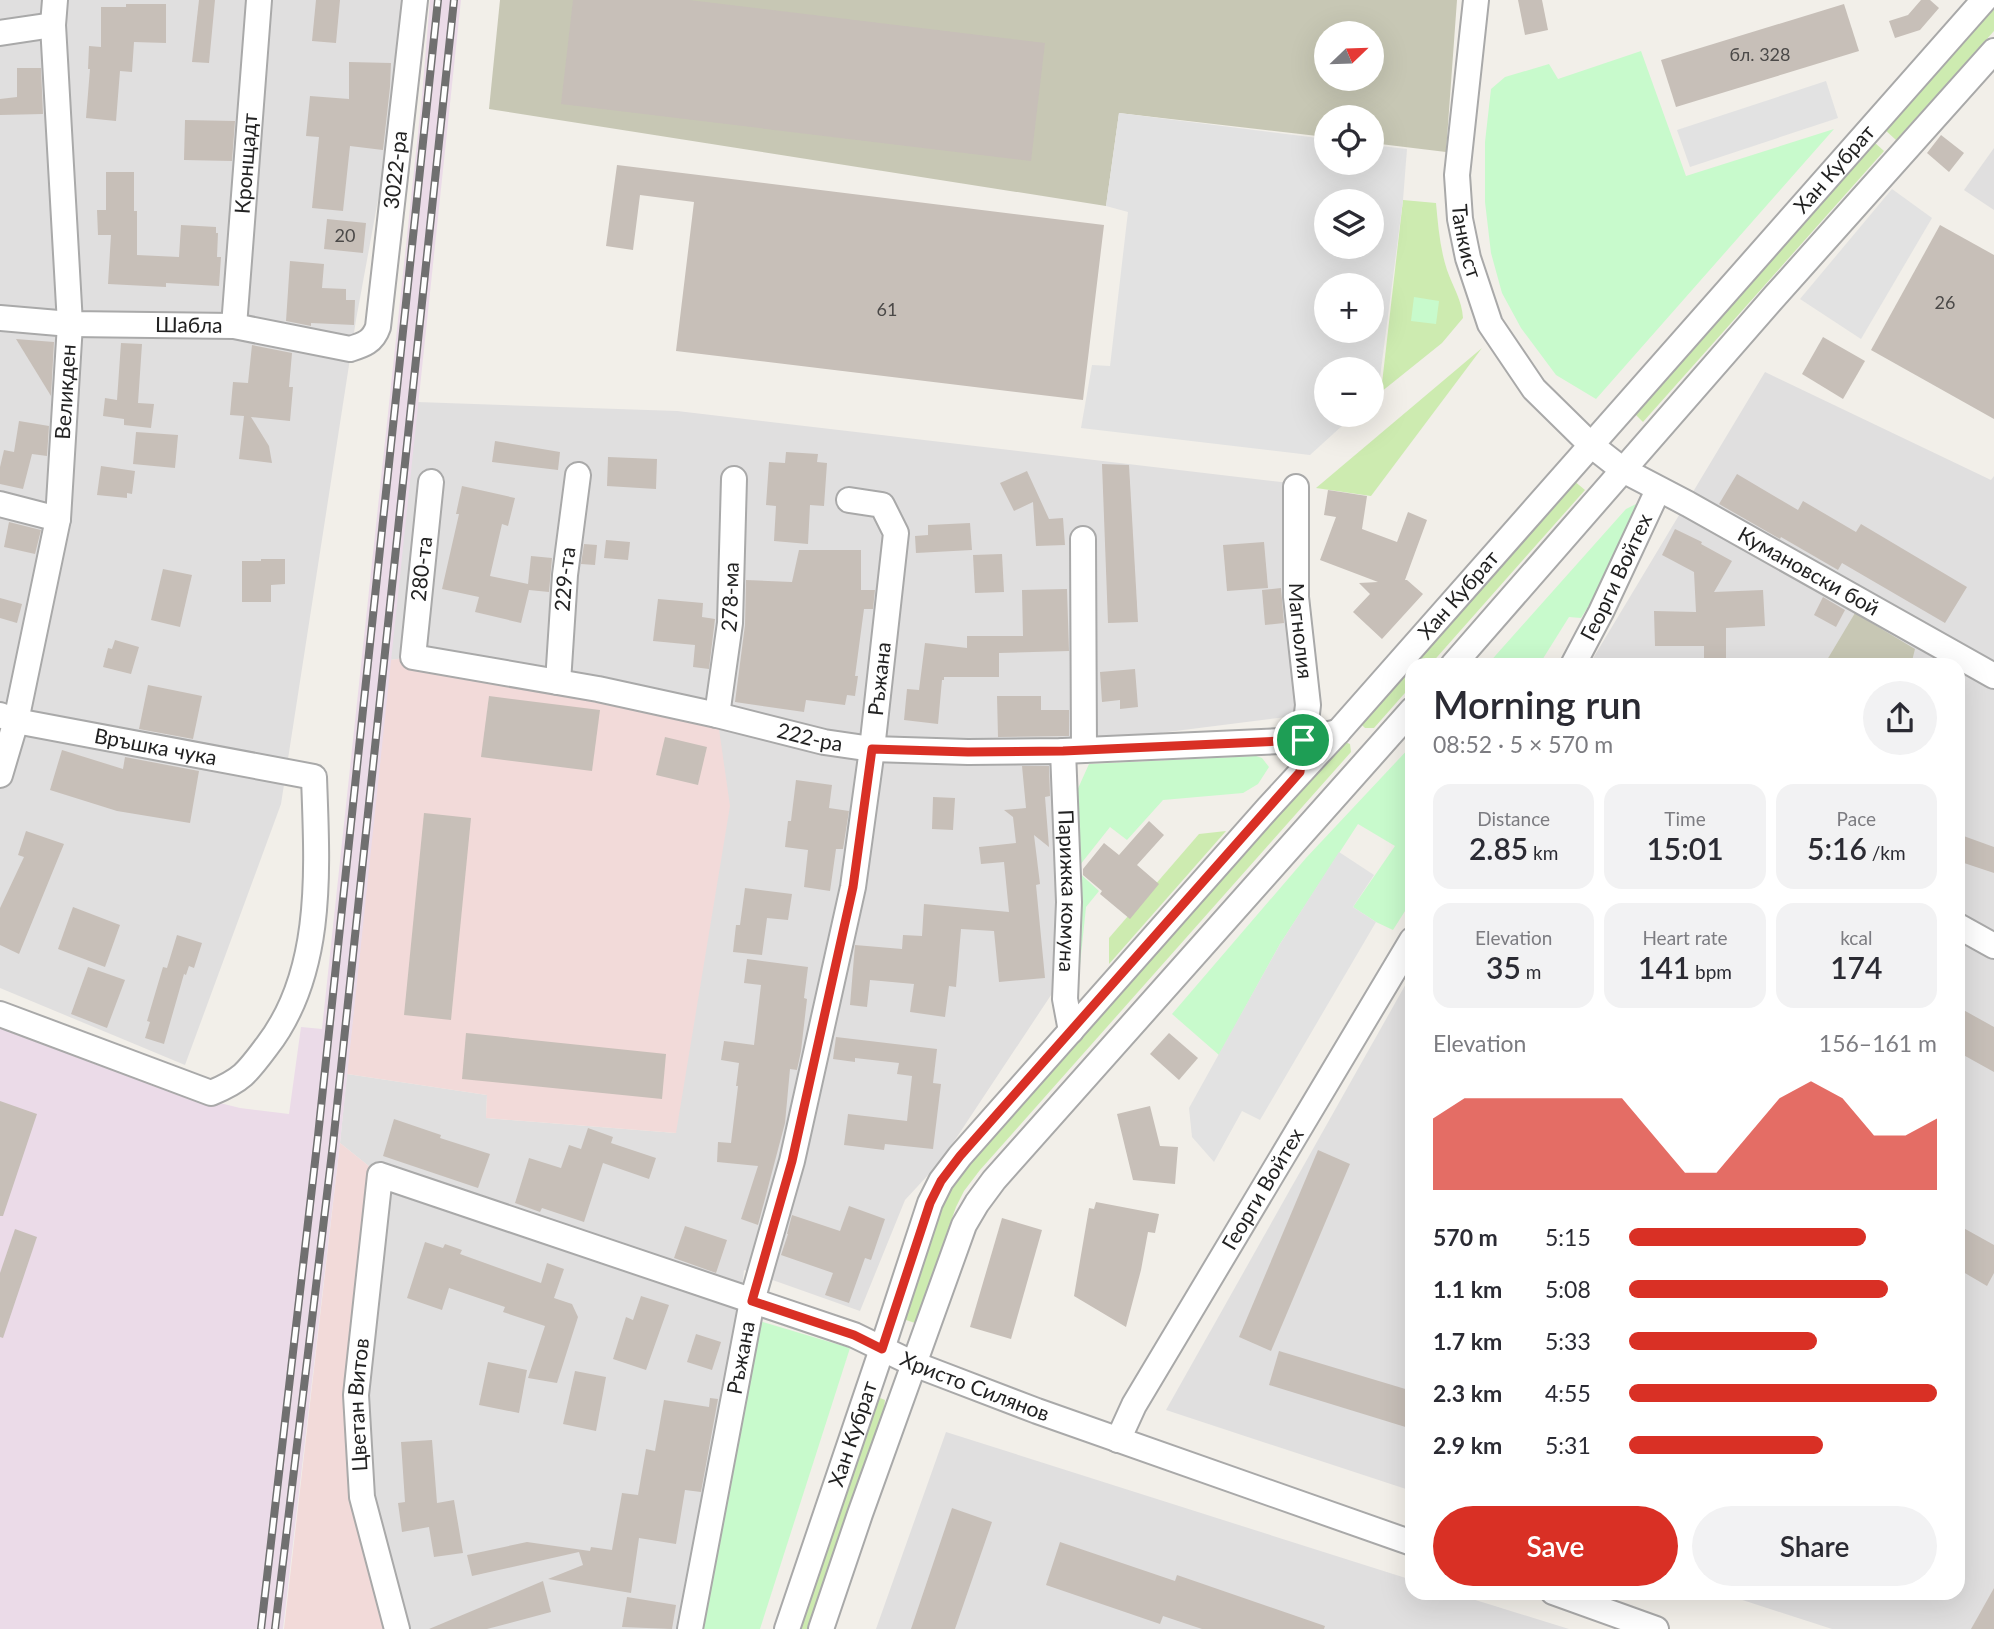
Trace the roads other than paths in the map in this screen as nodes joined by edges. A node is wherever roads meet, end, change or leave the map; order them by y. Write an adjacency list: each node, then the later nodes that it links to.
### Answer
1 (55, 0): 6 (street, Великден)
2 (259, 0): 11 (street, Кронщадт)
3 (415, 0): 12 (street, 3022-ра)
4 (1476, 0): 13 (street, Танкист)
5 (1984, 0): 13 (street, Хан Кубрат)
6 (53, 25): 7 (street); 10 (street, Великден)
7 (0, 33)
8 (1994, 51): 14 (street, Хан Кубрат)
9 (0, 318): 10 (street, Шабла)
10 (69, 324): 11 (street, Шабла); 22 (street, Великден)
11 (234, 326): 12 (street, Шабла)
12 (372, 339)
13 (1591, 445): 14 (street, Танкист); 34 (street, Хан Кубрат)
14 (1623, 470): 19 (street, Кумановски бой); 25 (street, Хан Кубрат)
15 (578, 475): 30 (street, 229-та)
16 (734, 479): 31 (street, 278-ма)
17 (431, 482): 24 (street, 280-та)
18 (1296, 488): 35 (street, Магнолия)
19 (1658, 490): 26 (street, Георги Войтех); 27 (street, Кумановски бой)
20 (849, 500): 36 (street, Ръжана)
21 (0, 504): 22 (street)
22 (58, 519): 32 (street, Великден)
23 (1083, 539): 37 (street, Парижка комуна)
24 (413, 657): 30 (street, 222-ра)
25 (1459, 658)
26 (1577, 658)
27 (1962, 658)
28 (1965, 660): 29 (street, Кумановски бой)
29 (1994, 676)
30 (558, 682): 31 (street, 222-ра)
31 (717, 715): 36 (street, 222-ра)
32 (8, 718): 40 (street, Великден); 44 (street, Връшка чука)
33 (1405, 718): 38 (street, Хан Кубрат)
34 (1338, 733): 35 (street, 222-ра); 38 (street); 39 (street, Хан Кубрат)
35 (1303, 740): 37 (street, 222-ра); 39 (street, Магнолия)
36 (872, 749): 37 (street, 222-ра); 47 (street, Ръжана)
37 (1074, 750): 45 (street, Парижка комуна)
38 (1369, 759): 49 (street, Хан Кубрат)
39 (1300, 772): 45 (street, Хан Кубрат)
40 (0, 775)
41 (1965, 930): 42 (street)
42 (1994, 946)
43 (1405, 952): 50 (street, Георги Войтех)
44 (0, 1014)
45 (1071, 1031): 48 (street, Хан Кубрат)
46 (380, 1175): 47 (street, Христо Силянов); 53 (street, Цветан Витов)
47 (752, 1301): 48 (street, Христо Силянов); 54 (street, Ръжана)
48 (882, 1349): 49 (street, Христо Силянов); 55 (street, Хан Кубрат)
49 (914, 1364): 50 (street, Христо Силянов); 56 (street, Хан Кубрат)
50 (1118, 1440): 51 (street, Христо Силянов)
51 (1405, 1541)
52 (1575, 1600): 57 (street)
53 (397, 1629)
54 (690, 1629)
55 (787, 1629)
56 (821, 1629)
57 (1656, 1629)

